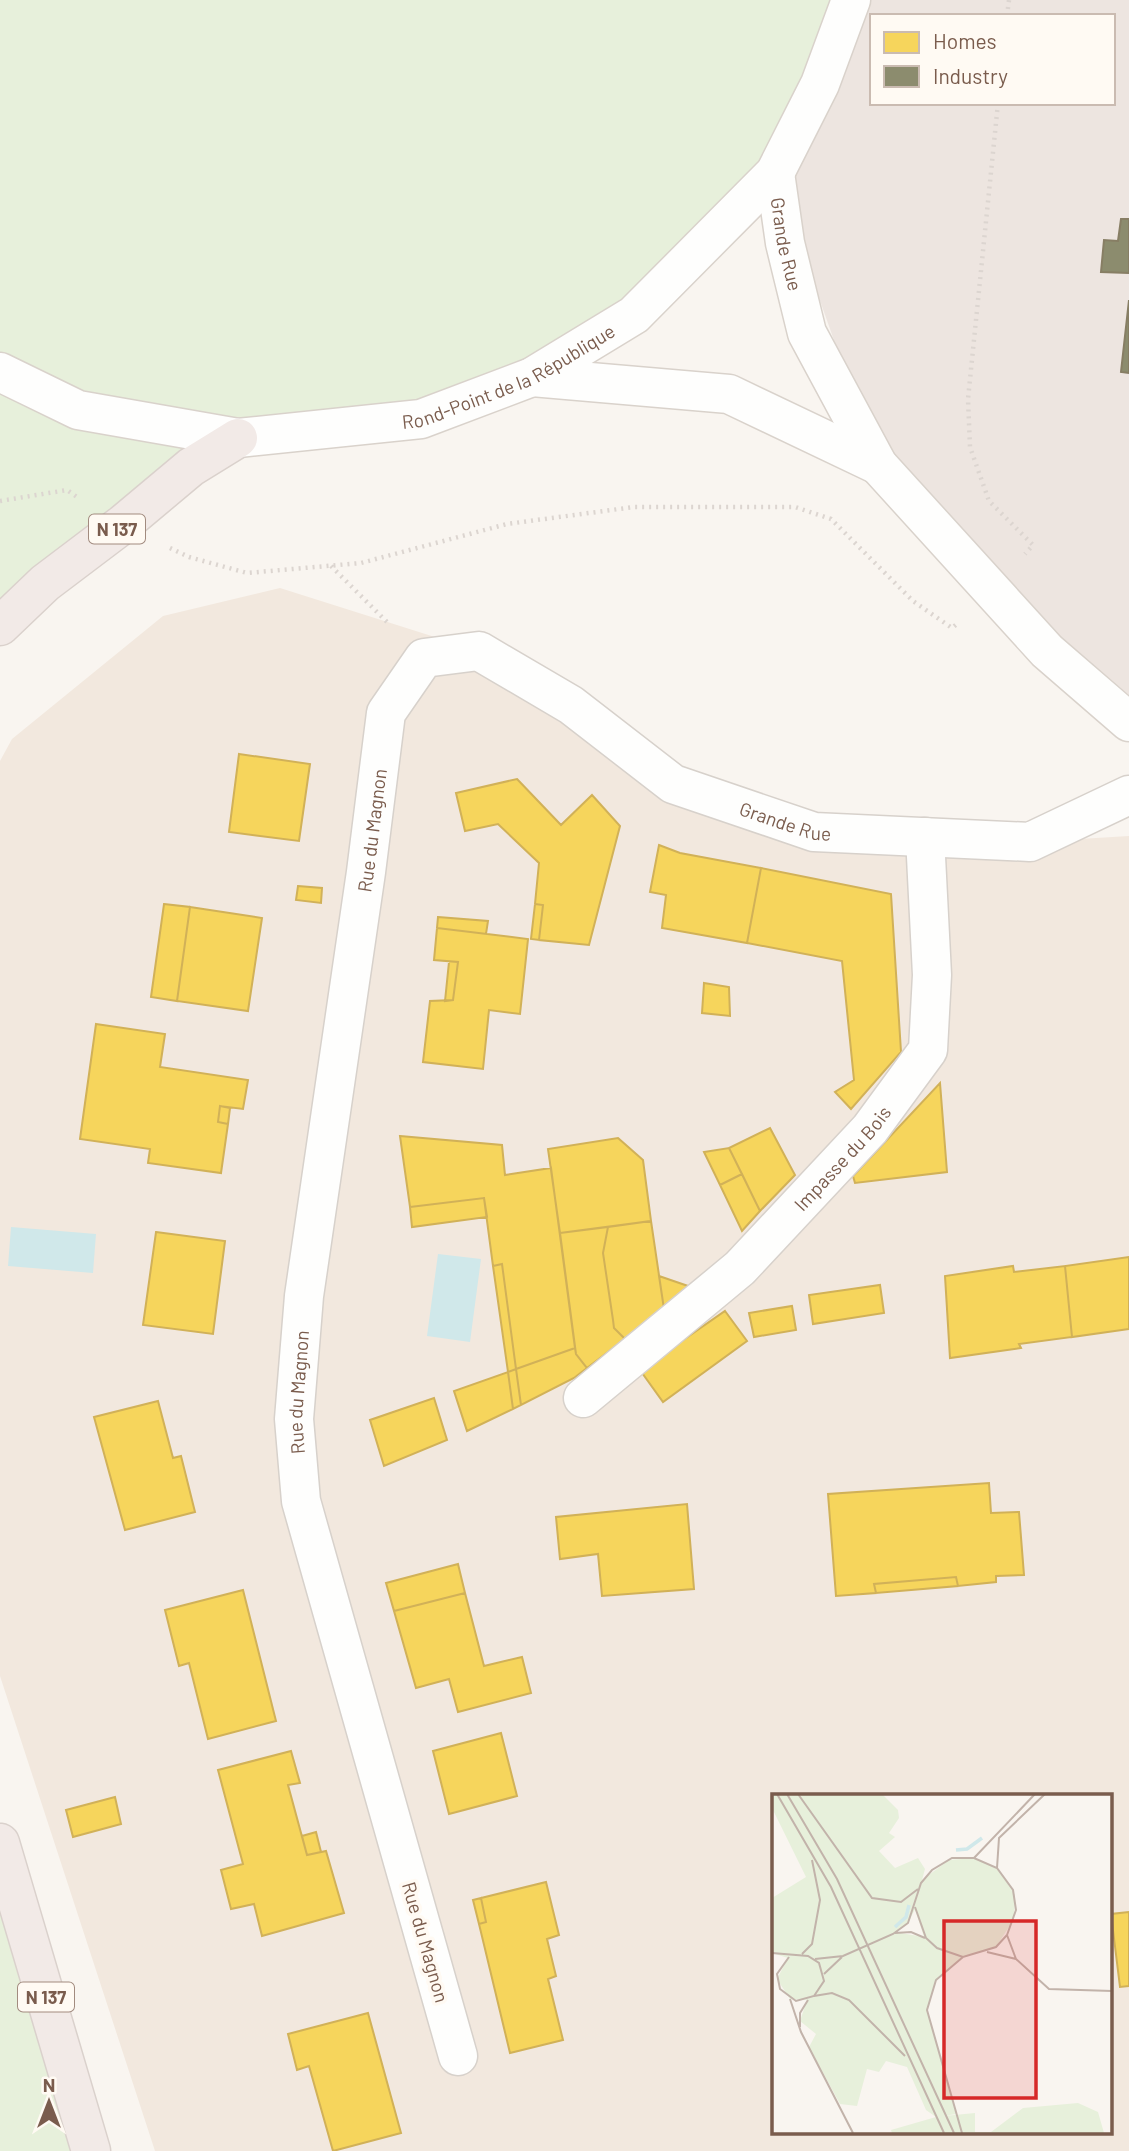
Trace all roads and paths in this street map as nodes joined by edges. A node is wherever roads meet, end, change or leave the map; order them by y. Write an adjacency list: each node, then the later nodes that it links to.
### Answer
1 (851, 0): 3 (street, Rond-Point de la République)
2 (998, 105): 11 (path)
3 (775, 173): 5 (street, Rond-Point de la République); 7 (street, Grande Rue)
4 (0, 372): 6 (street, Rond-Point de la République)
5 (532, 377): 6 (street, Rond-Point de la République); 7 (street, Grande Rue)
6 (238, 438): 9 (highway, N 137)
7 (878, 465): 11 (street, Grande Rue)
8 (0, 501): 9 (path)
9 (122, 524): 10 (path); 12 (highway, N 137)
10 (330, 566): 11 (path); 13 (path)
11 (993, 592): 14 (street, Grande Rue)
12 (0, 626)
13 (424, 657): 16 (street, Grande Rue); 19 (street, Rue du Magnon)
14 (1129, 722)
15 (1129, 795): 16 (street, Grande Rue)
16 (925, 837): 17 (street, Impasse du Bois)
17 (583, 1398)
18 (0, 1843): 20 (highway, N 137)
19 (458, 2056)
20 (91, 2151)

